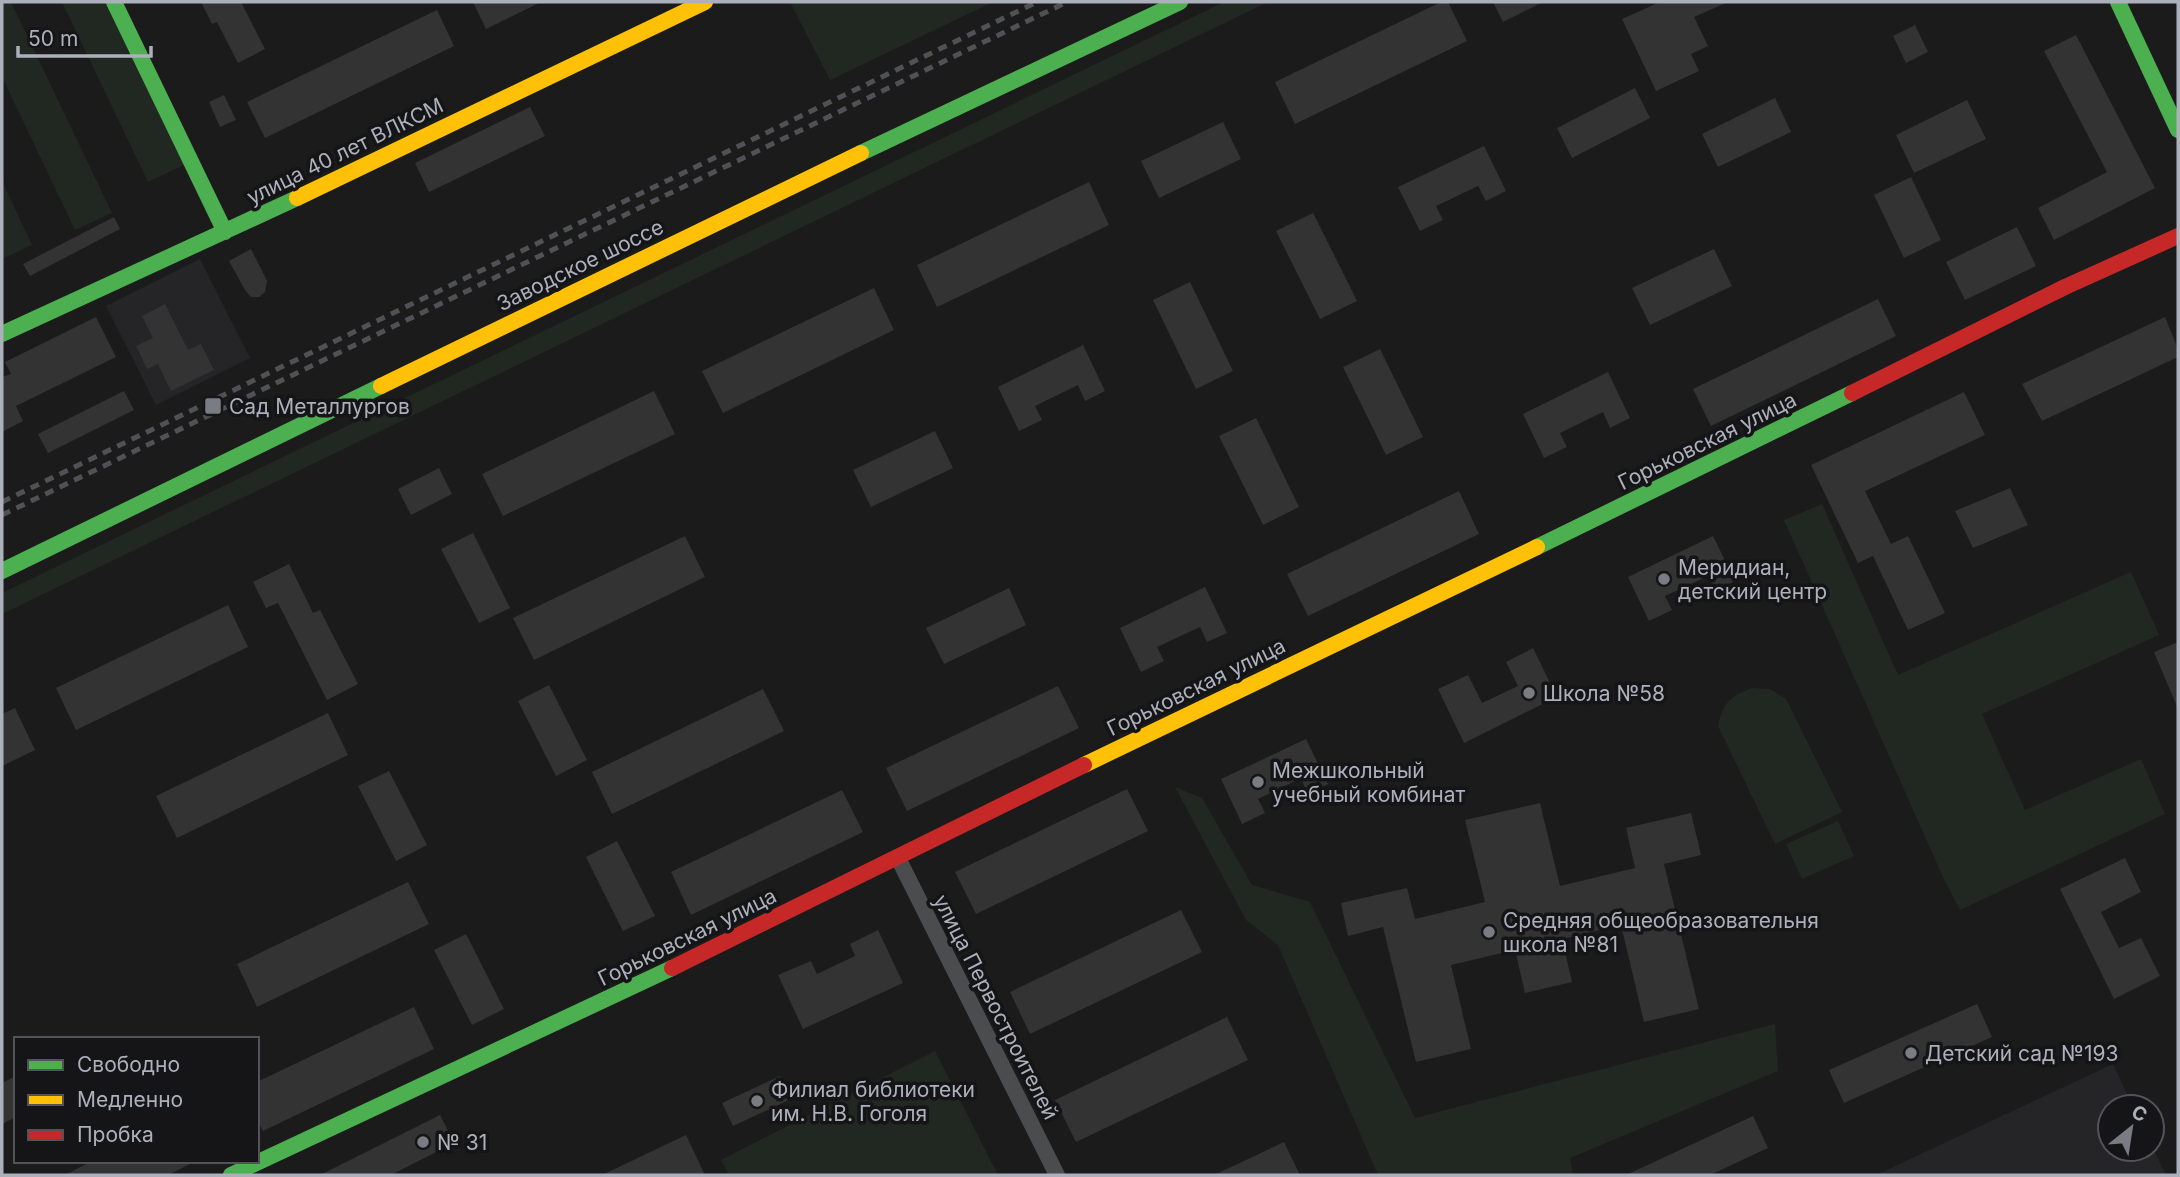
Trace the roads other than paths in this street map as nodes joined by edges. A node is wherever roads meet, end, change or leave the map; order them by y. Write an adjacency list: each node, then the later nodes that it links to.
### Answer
1 (114, 2): 6 (street)
2 (705, 2): 6 (street, улица 40 лет ВЛКСМ)
3 (1180, 2): 9 (street, Заводское шоссе)
4 (2118, 2): 5 (street)
5 (2178, 130)
6 (225, 232): 8 (street, улица 40 лет ВЛКСМ)
7 (2178, 236): 10 (street, Горьковская улица)
8 (2, 334)
9 (2, 571)
10 (898, 858): 11 (street, Горьковская улица); 13 (street, улица Первостроителей)
11 (261, 1164): 12 (street, Горьковская улица)
12 (231, 1175)
13 (1057, 1175)

